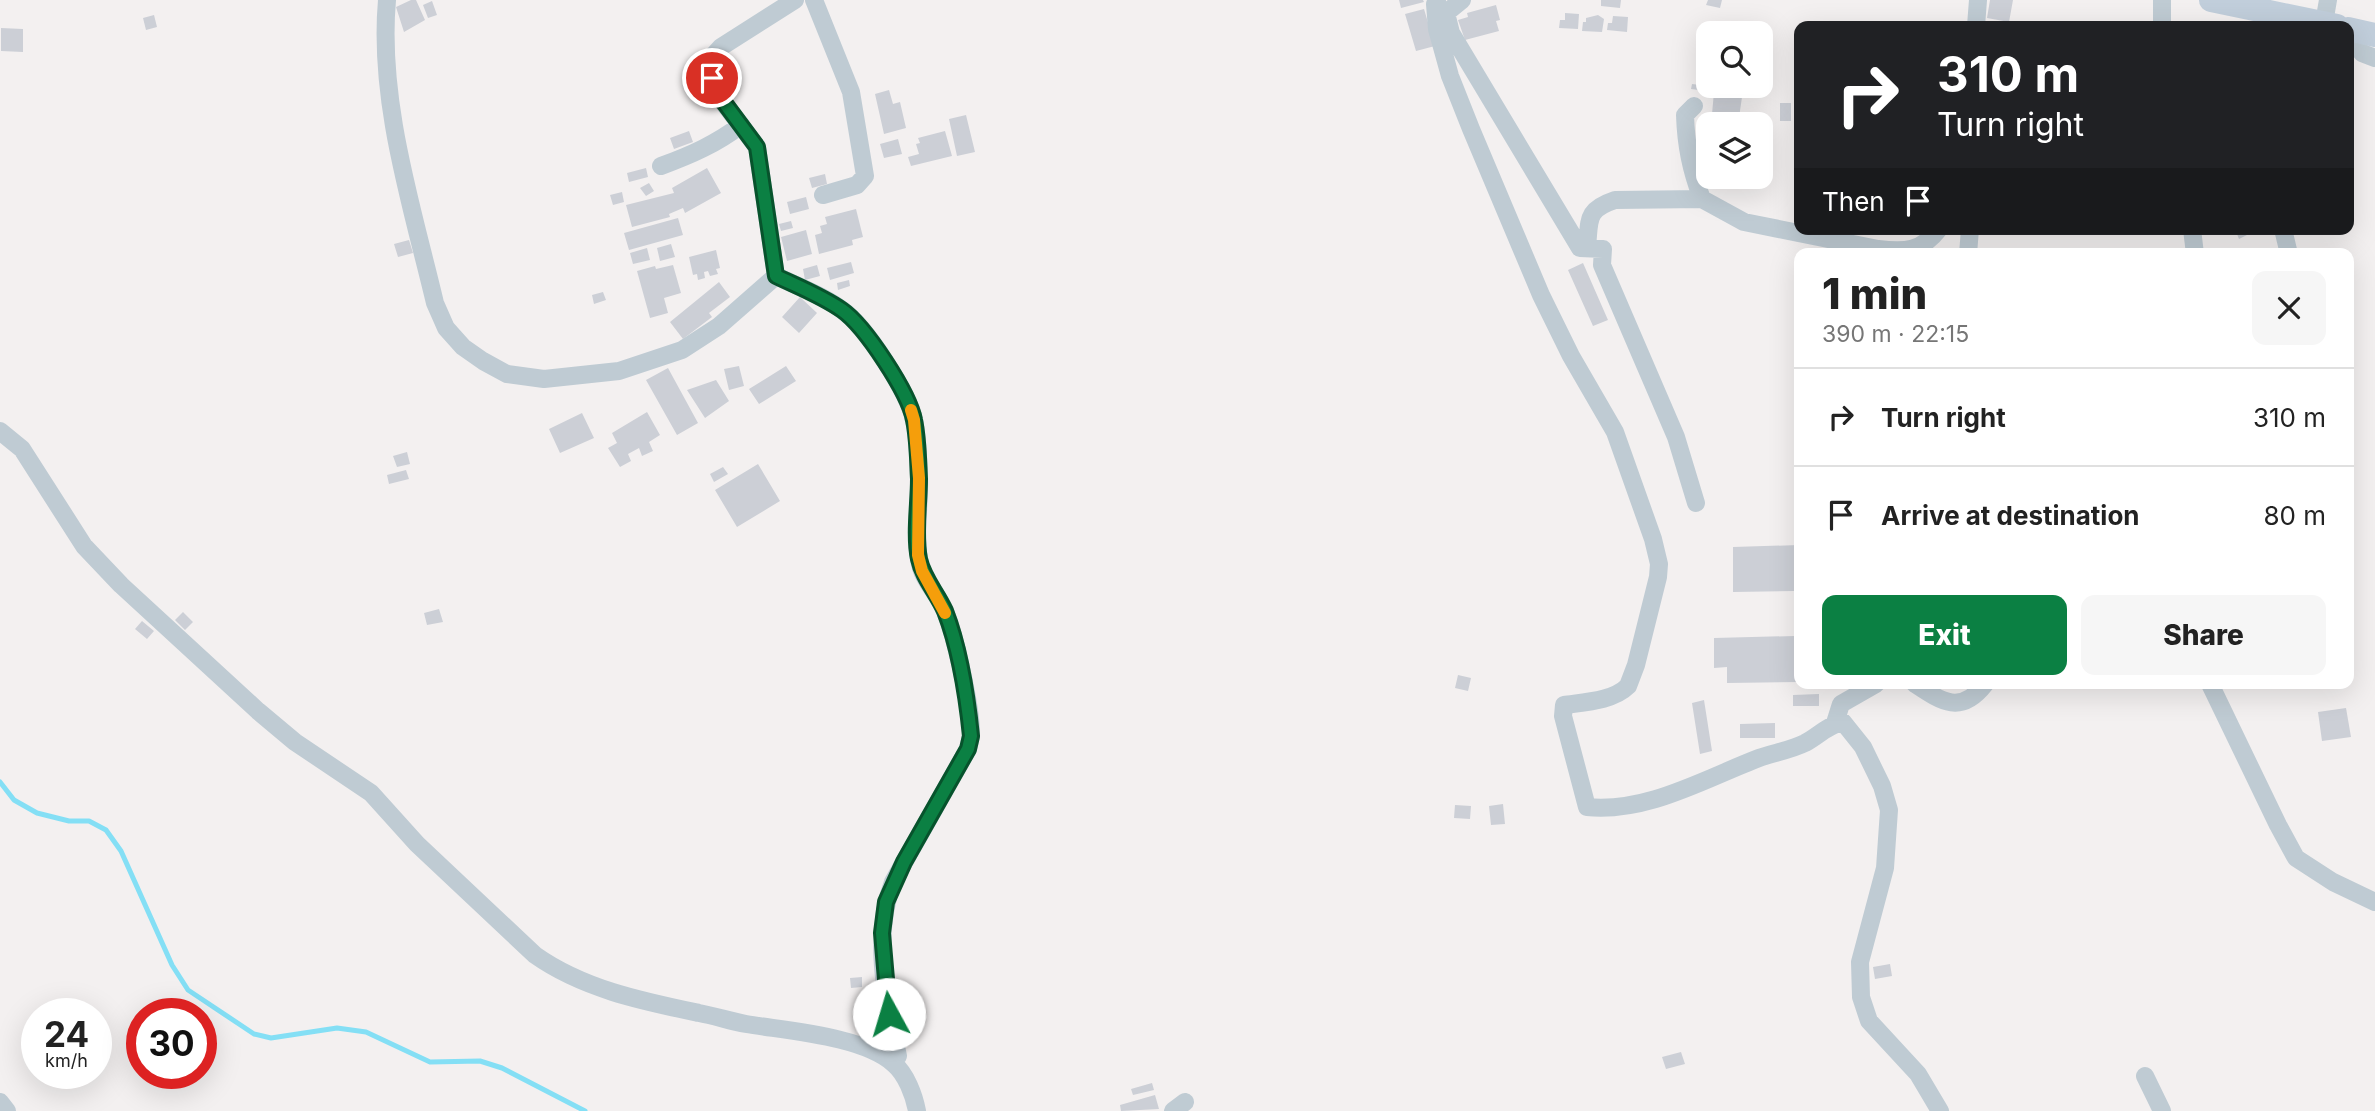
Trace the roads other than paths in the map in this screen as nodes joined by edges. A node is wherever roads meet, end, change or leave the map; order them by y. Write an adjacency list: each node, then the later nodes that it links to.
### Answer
1 (387, 0): 28 (street)
2 (795, 0): 18 (street)
3 (814, 0): 20 (street)
4 (1437, 0): 35 (street)
5 (1462, 0): 25 (street)
6 (1978, 0): 11 (street)
7 (2162, 0): 12 (street)
8 (2211, 0): 10 (street)
9 (2330, 17): 10 (street)
10 (2262, 19)
11 (1976, 21)
12 (2162, 21)
13 (2354, 31): 14 (street)
14 (2375, 35)
15 (2354, 40): 16 (street)
16 (2375, 58)
17 (1694, 106): 21 (street)
18 (741, 125): 19 (street); 28 (street)
19 (662, 166)
20 (823, 195)
21 (1702, 199): 22 (street); 25 (street)
22 (1794, 232)
23 (1809, 235): 26 (street)
24 (1933, 235): 27 (street)
25 (1587, 247): 30 (street)
26 (1873, 248)
27 (1916, 248)
28 (776, 276): 37 (street)
29 (0, 430): 41 (street)
30 (1696, 503)
31 (1867, 689): 35 (street)
32 (1922, 689): 33 (street)
33 (1980, 689)
34 (2212, 689): 36 (street)
35 (1835, 723): 42 (street)
36 (2375, 902)
37 (898, 1056)
38 (2145, 1076): 43 (street)
39 (0, 1101): 40 (street)
40 (7, 1111)
41 (916, 1111)
42 (1940, 1111)
43 (2162, 1111)

